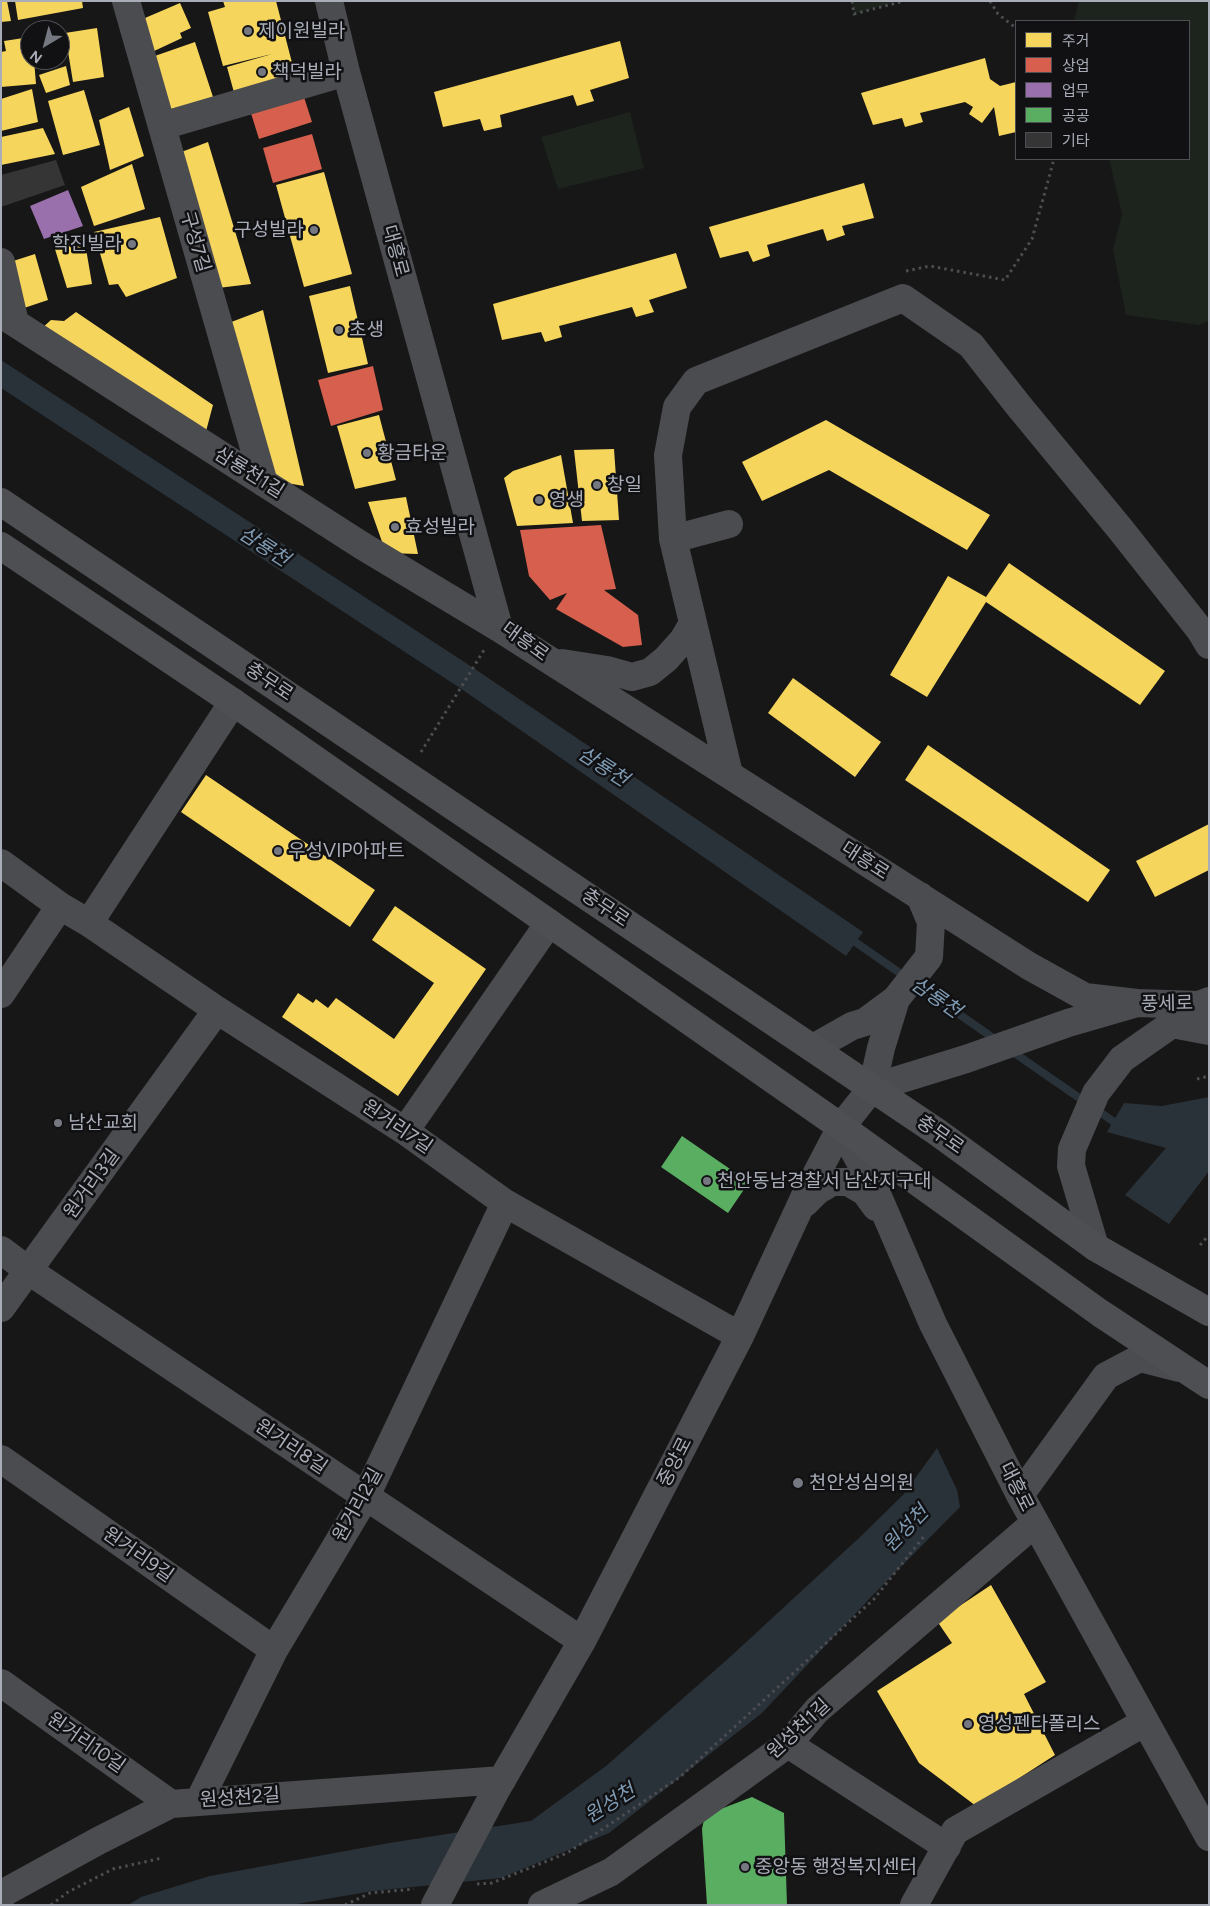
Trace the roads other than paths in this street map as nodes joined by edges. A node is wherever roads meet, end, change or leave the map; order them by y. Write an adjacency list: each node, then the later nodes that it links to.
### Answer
1 (126, 1): 4 (street, 구성7길)
2 (329, 1): 3 (street, 대흥로)
3 (346, 72): 4 (street); 13 (street, 대흥로)
4 (162, 126): 7 (street, 구성7길)
5 (1, 262): 6 (street)
6 (8, 318): 7 (street, 삼룡천1길)
7 (264, 483): 13 (street, 삼룡천1길)
8 (1, 502): 30 (main road, 충무로)
9 (729, 524): 10 (street)
10 (674, 539): 12 (street); 14 (street)
11 (1, 546): 16 (main road, 충무로)
12 (693, 623): 15 (street); 17 (street)
13 (499, 628): 15 (street, 대흥로)
14 (1209, 645)
15 (553, 662): 17 (street, 대흥로)
16 (233, 702): 21 (street, 충무로); 22 (main road, 충무로)
17 (729, 774): 19 (street, 대흥로)
18 (1, 863): 20 (street, 원거리7길)
19 (920, 896): 24 (street); 25 (street, 대흥로)
20 (60, 906): 21 (street, 원거리7길); 23 (street)
21 (89, 923): 27 (street, 원거리7길)
22 (549, 923): 32 (main road, 충무로); 33 (street)
23 (1, 994)
24 (896, 1000): 30 (street); 31 (street)
25 (1137, 1003): 26 (street, 풍세로); 31 (street, 풍세로)
26 (1204, 1003): 28 (street)
27 (217, 1010): 33 (street, 원거리7길); 39 (street, 원거리3길)
28 (1172, 1024): 29 (street); 37 (street)
29 (1209, 1031)
30 (813, 1048): 31 (main road, 충무로)
31 (872, 1088): 32 (street, 중앙로); 37 (main road, 충무로)
32 (841, 1127): 35 (street, 중앙로); 36 (street, 대흥로); 43 (main road, 충무로)
33 (405, 1131): 34 (street, 원거리7길)
34 (505, 1203): 42 (street, 원거리7길); 47 (street, 원거리2길)
35 (798, 1210): 36 (street); 42 (street, 중앙로)
36 (890, 1226): 46 (street, 대흥로)
37 (1095, 1247): 40 (main road, 충무로)
38 (1, 1250): 39 (street, 원거리8길)
39 (29, 1271): 41 (street, 원거리3길); 47 (street, 원거리8길)
40 (1207, 1307)
41 (1, 1308)
42 (740, 1336): 49 (street, 중앙로)
43 (1185, 1370): 44 (main road, 충무로); 46 (street)
44 (1209, 1385)
45 (1, 1460): 50 (street, 원거리9길)
46 (1020, 1495): 48 (street, 대흥로)
47 (366, 1496): 49 (street, 원거리8길); 50 (street, 원거리2길)
48 (1035, 1524): 52 (street, 대흥로); 53 (street, 원성천1길)
49 (582, 1641): 54 (street, 중앙로)
50 (274, 1650): 55 (street, 원거리2길)
51 (1, 1683): 56 (street, 원거리10길)
52 (1145, 1722): 57 (street, 대흥로); 58 (street)
53 (788, 1744): 58 (street); 61 (street, 원성천1길)
54 (499, 1785): 55 (street, 원성천2길); 60 (street, 중앙로)
55 (199, 1801): 56 (street, 원성천2길)
56 (171, 1804): 59 (street, 원성천2길)
57 (1209, 1837)
58 (951, 1839): 62 (street)
59 (1, 1896)
60 (429, 1899)
61 (542, 1905)
62 (914, 1905)

